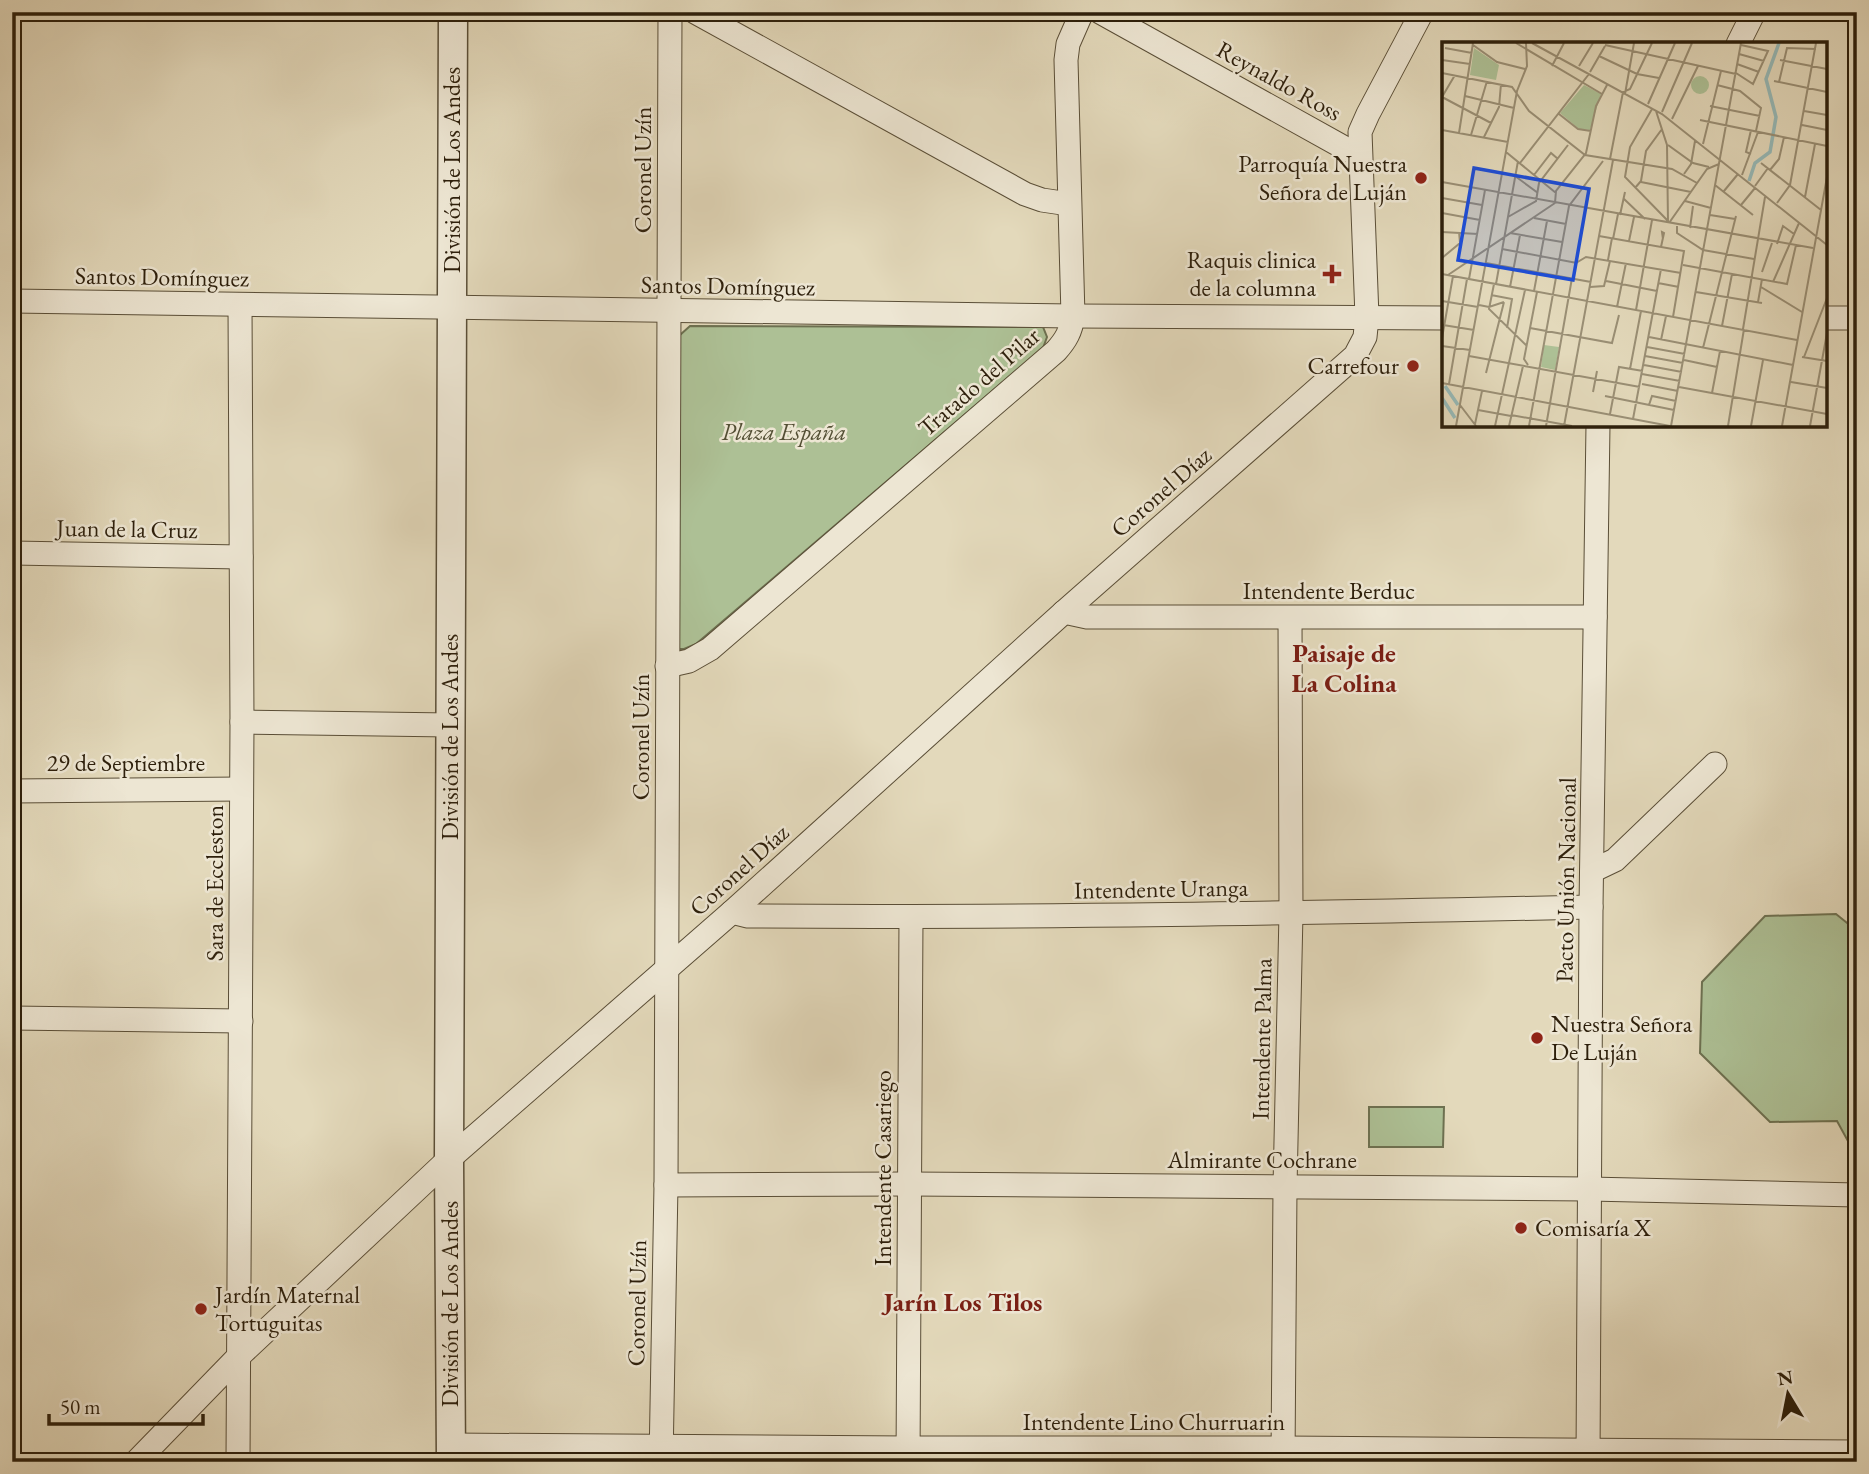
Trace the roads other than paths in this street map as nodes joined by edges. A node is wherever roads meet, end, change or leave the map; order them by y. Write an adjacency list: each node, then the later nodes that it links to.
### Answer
1 (453, 12): 13 (street, División de Los Andes)
2 (670, 12): 14 (street, Coronel Uzín)
3 (695, 12): 10 (street)
4 (1082, 12): 10 (street, Tratado del Pilar)
5 (1100, 12): 9 (street, Reynaldo Ross)
6 (1422, 12): 9 (street, Coronel Díaz)
7 (1754, 12): 8 (street)
8 (1739, 42)
9 (1359, 156): 16 (street, Coronel Díaz)
10 (1069, 204): 15 (street, Tratado del Pilar)
11 (12, 301): 12 (street, Santos Domínguez)
12 (240, 305): 13 (street, Santos Domínguez); 22 (street, Sara de Eccleston)
13 (451, 308): 14 (street, Santos Domínguez); 28 (street, División de Los Andes)
14 (669, 312): 15 (street, Santos Domínguez); 26 (street, Coronel Uzín)
15 (1073, 316): 16 (street, Santos Domínguez); 26 (street, Tratado del Pilar)
16 (1367, 317): 17 (street, Santos Domínguez); 23 (street, Coronel Díaz)
17 (1442, 318)
18 (1827, 318): 19 (street)
19 (1857, 318)
20 (1598, 427): 24 (street, Pacto Unión Nacional)
21 (12, 553): 22 (street, Juan de la Cruz)
22 (242, 557): 27 (street, Sara de Eccleston)
23 (1063, 612): 25 (street, Intendente Berduc); 34 (street, Coronel Díaz)
24 (1595, 617): 25 (street, Intendente Berduc); 32 (street, Pacto Unión Nacional)
25 (1290, 618): 35 (street, Intendente Palma)
26 (667, 666): 37 (street, Coronel Uzín)
27 (242, 722): 28 (street); 30 (street, Sara de Eccleston)
28 (450, 725): 40 (street, División de Los Andes)
29 (1715, 764): 32 (street)
30 (241, 789): 31 (street, 29 de Septiembre); 39 (street, Sara de Eccleston)
31 (12, 790)
32 (1592, 871): 33 (street, Pacto Unión Nacional)
33 (1591, 908): 35 (street, Intendente Uranga); 44 (street, Pacto Unión Nacional)
34 (732, 912): 36 (street, Intendente Uranga); 37 (street, Coronel Díaz)
35 (1291, 913): 36 (street, Intendente Uranga); 43 (street, Intendente Palma)
36 (911, 918): 41 (street, Intendente Casariego)
37 (666, 968): 40 (street, Coronel Díaz); 42 (street, Coronel Uzín)
38 (12, 1018): 39 (street)
39 (241, 1021): 46 (street, Sara de Eccleston)
40 (449, 1159): 46 (street, Coronel Díaz); 47 (street, División de Los Andes)
41 (909, 1184): 42 (street, Almirante Cochrane); 43 (street, Almirante Cochrane); 49 (street, Intendente Casariego)
42 (666, 1185): 48 (street, Coronel Uzín)
43 (1285, 1187): 44 (street, Almirante Cochrane); 50 (street, Intendente Palma)
44 (1589, 1189): 45 (street, Almirante Cochrane); 52 (street, Pacto Unión Nacional)
45 (1857, 1195)
46 (240, 1355): 53 (street, Coronel Díaz); 54 (street, Sara de Eccleston)
47 (451, 1453): 48 (street, Intendente Lino Churruarin)
48 (661, 1454): 49 (street, Intendente Lino Churruarin)
49 (908, 1455): 50 (street, Intendente Lino Churruarin)
50 (1283, 1455): 52 (street, Intendente Lino Churruarin)
51 (1853, 1455): 52 (street, Intendente Lino Churruarin)
52 (1588, 1456)
53 (136, 1462)
54 (238, 1462)

